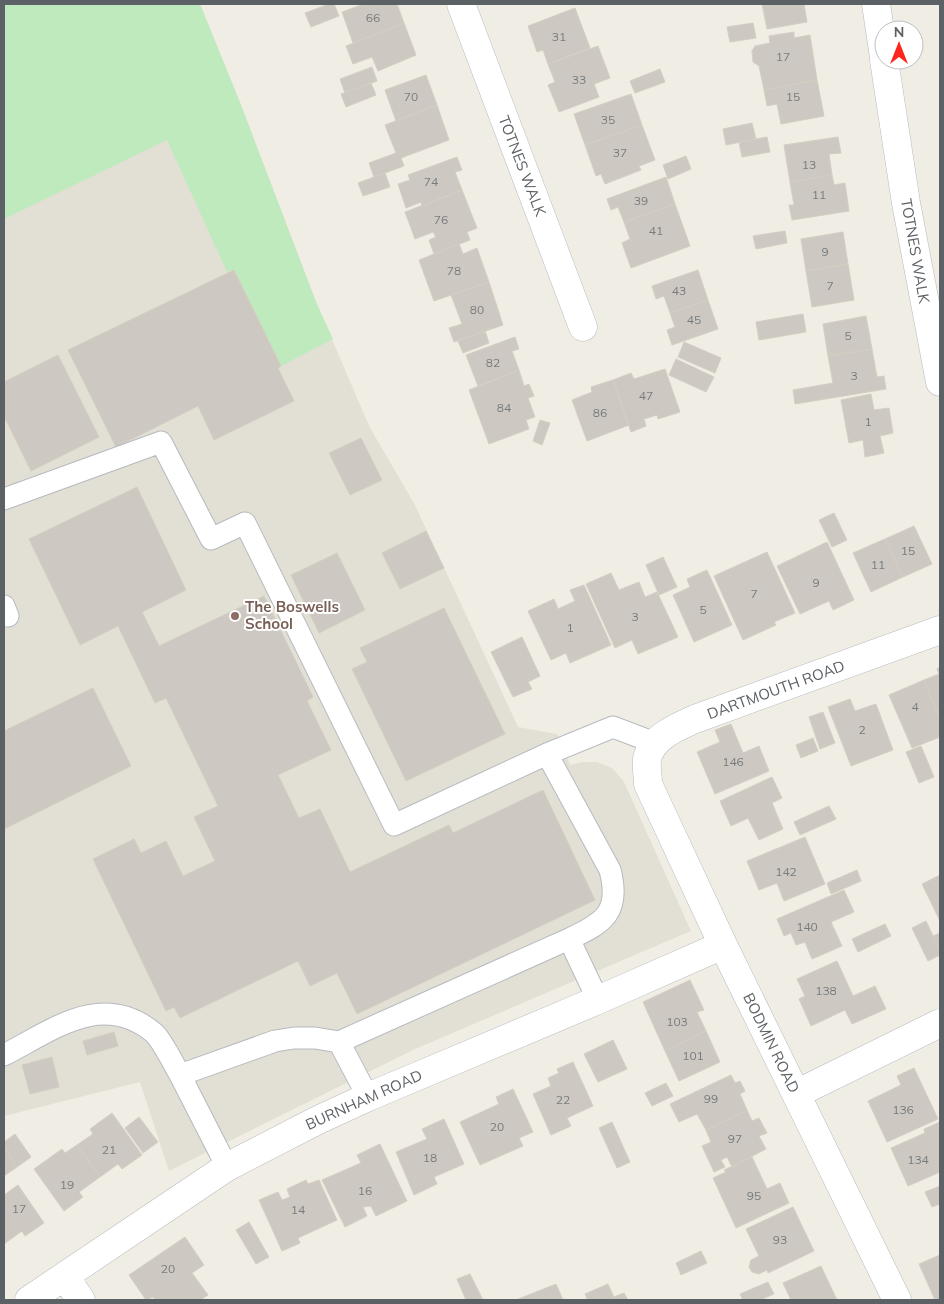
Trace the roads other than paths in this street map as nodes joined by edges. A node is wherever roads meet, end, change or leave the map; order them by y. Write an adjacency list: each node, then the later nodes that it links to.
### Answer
1 (461, 4): 5 (street, TOTNES WALK)
2 (876, 4): 3 (street, TOTNES WALK)
3 (878, 20)
4 (886, 70): 6 (street, TOTNES WALK)
5 (583, 327)
6 (940, 382)
7 (4, 499): 10 (lane)
8 (940, 630): 9 (street, DARTMOUTH ROAD)
9 (655, 743): 10 (lane); 12 (street, BODMIN ROAD)
10 (547, 754): 11 (lane)
11 (569, 938): 13 (lane); 15 (lane)
12 (723, 945): 13 (street, BURNHAM ROAD); 18 (street, BODMIN ROAD)
13 (598, 1000): 19 (street, BURNHAM ROAD)
14 (940, 1023): 18 (street)
15 (339, 1042): 17 (lane); 19 (lane)
16 (4, 1054): 17 (lane)
17 (180, 1076): 20 (lane)
18 (796, 1094): 24 (street, BODMIN ROAD)
19 (368, 1097): 20 (street, BURNHAM ROAD)
20 (226, 1167): 21 (street, BURNHAM ROAD)
21 (65, 1277): 22 (street, BURNHAM ROAD); 23 (street)
22 (29, 1300)
23 (81, 1300)
24 (897, 1300)

